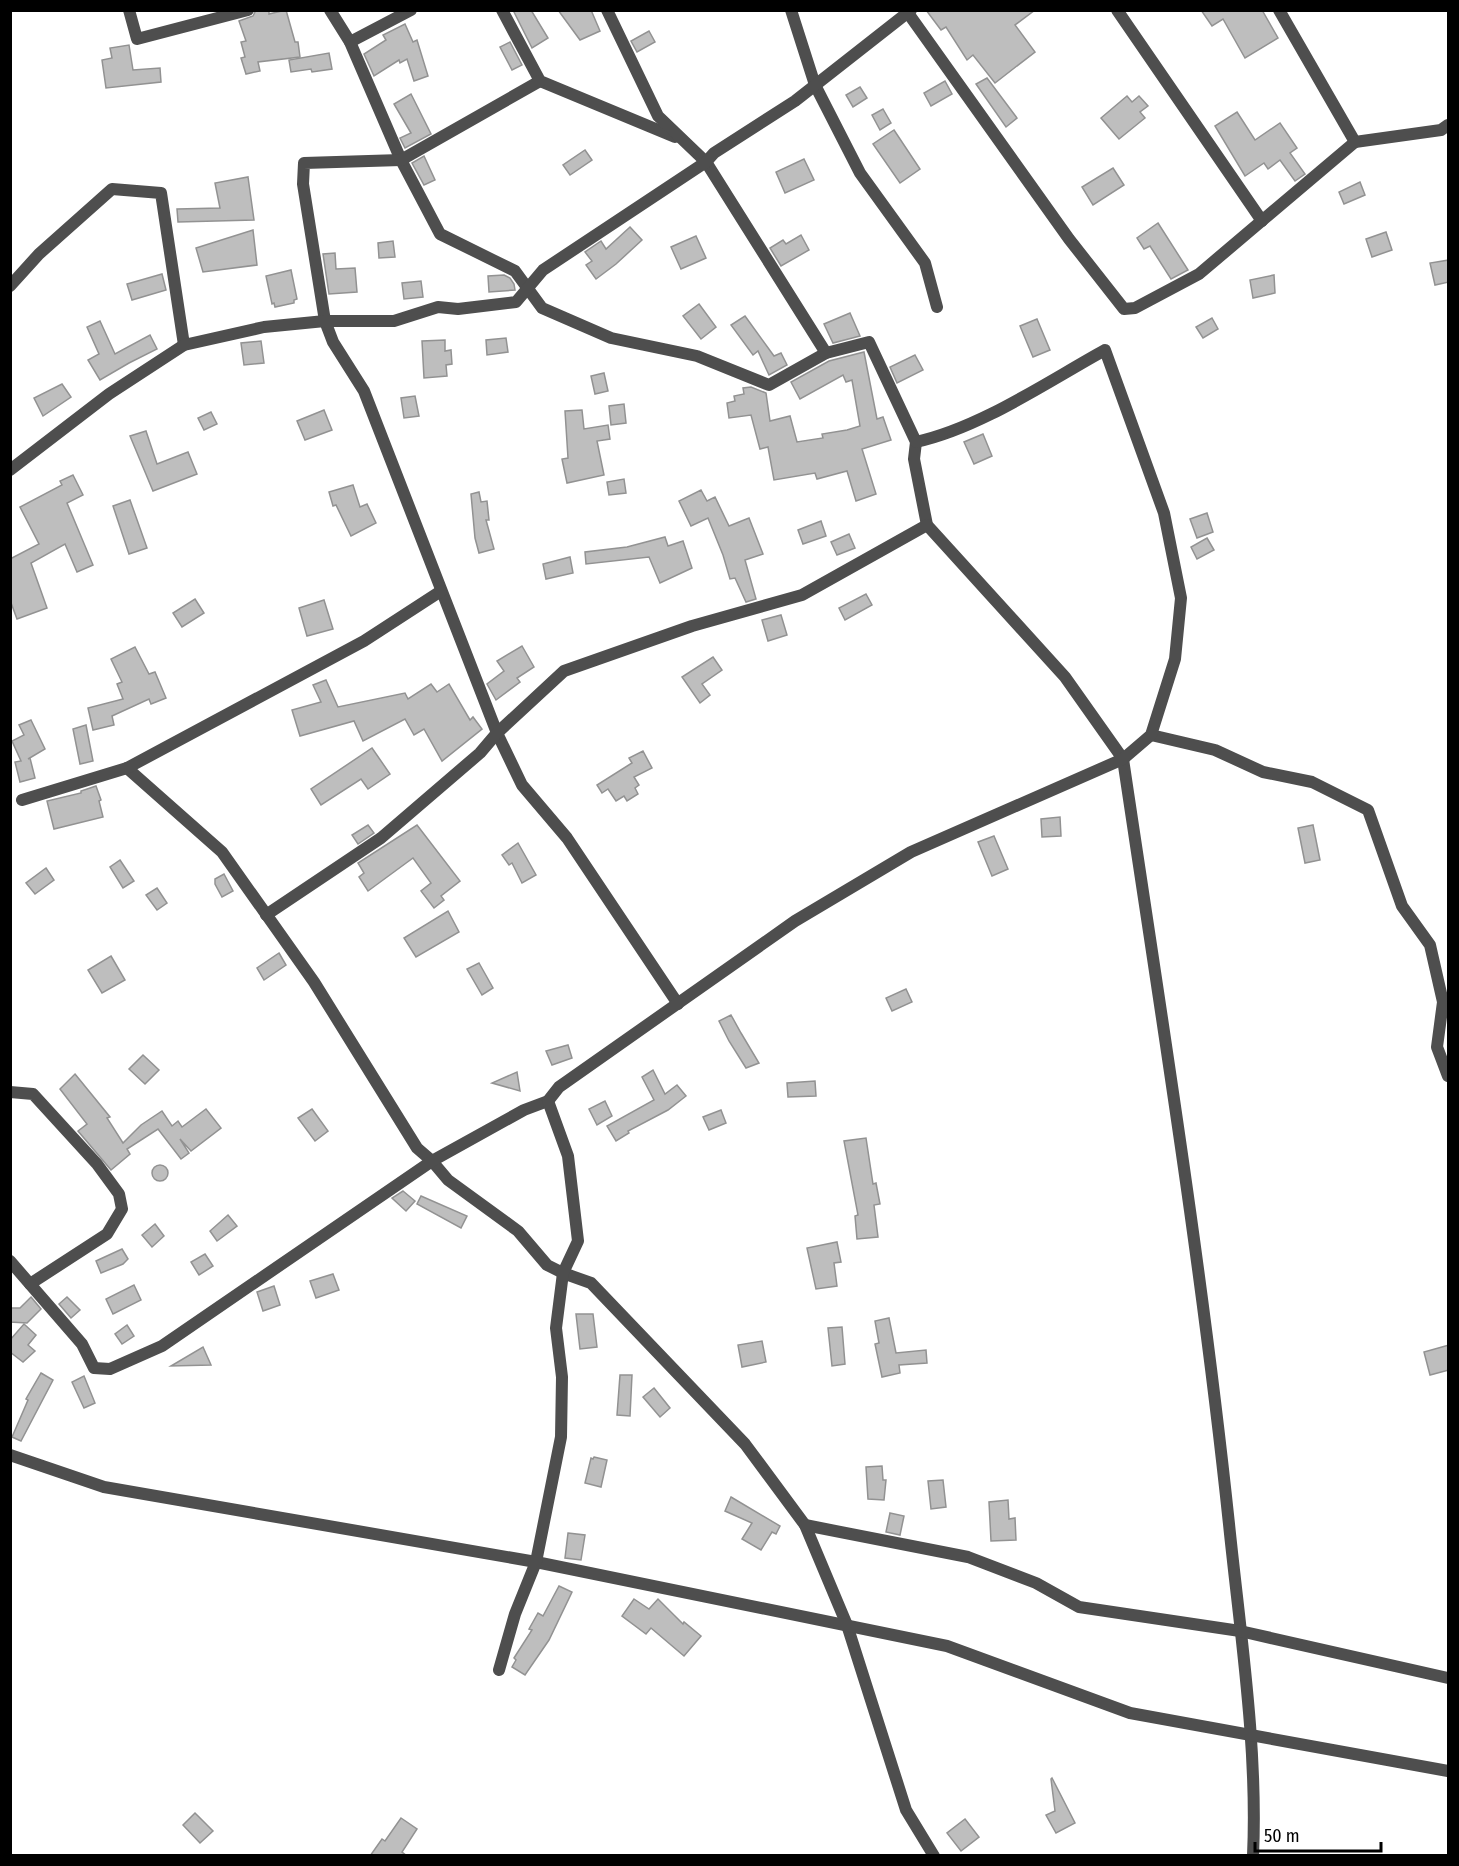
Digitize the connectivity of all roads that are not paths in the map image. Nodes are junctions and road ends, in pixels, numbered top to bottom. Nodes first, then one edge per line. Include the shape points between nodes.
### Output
1 (129, 10) edge
2 (248, 10) edge
3 (330, 10) edge
4 (411, 10) edge
5 (502, 10) edge
6 (607, 10) edge
7 (791, 10) edge
8 (1117, 10) edge
9 (1279, 10) edge
10 (910, 12) edge
11 (350, 42) junction
12 (540, 81) junction
13 (815, 86) junction
14 (1449, 125) edge
15 (684, 141) junction
16 (1355, 142) junction
17 (401, 160) junction
18 (706, 162) junction
19 (1262, 221) junction
20 (10, 286) edge
21 (528, 289) junction
22 (937, 307) dead end
23 (324, 321) junction
24 (184, 345) junction
25 (826, 353) junction
26 (916, 442) junction
27 (10, 471) edge
28 (927, 525) junction
29 (441, 591) junction
30 (497, 733) junction
31 (1151, 735) junction
32 (1124, 759) junction
33 (127, 768) junction
34 (22, 800) dead end
35 (266, 915) junction
36 (678, 1004) junction
37 (1449, 1076) edge
38 (10, 1092) edge
39 (548, 1101) junction
40 (432, 1161) junction
41 (10, 1261) edge
42 (563, 1273) junction
43 (30, 1284) junction
44 (10, 1455) edge
45 (805, 1525) junction
46 (536, 1562) junction
47 (847, 1625) junction
48 (1240, 1631) junction
49 (499, 1670) dead end
50 (1449, 1678) edge
51 (1250, 1734) junction
52 (1449, 1771) edge
53 (934, 1856) edge
54 (1253, 1856) edge

1 - 2 street via 137,39
3 - 11 street
4 - 11 street
5 - 12 street
6 - 15 street via 658,116
7 - 13 street
8 - 19 street
9 - 16 street
10 - 13 street
10 - 19 street via 1069,238 1124,309 1135,308 1199,274
11 - 17 street
12 - 15 street
12 - 17 street
13 - 18 street
13 - 22 street via 860,172 925,263
14 - 16 street via 1441,130
15 - 18 street
16 - 19 street
17 - 21 street via 440,234 515,271
17 - 23 street via 304,163 303,183
18 - 21 street via 543,270
18 - 25 street
20 - 24 street via 39,254 112,189 161,194
21 - 23 street via 516,302 458,309 438,307 394,321
21 - 25 street via 542,308 611,338 697,356 769,385
23 - 24 street via 264,327
23 - 29 street via 364,391
24 - 27 street via 109,394
25 - 26 street via 869,342
26 - 28 street via 914,459
26 - 31 street via 989,415 1104,350 1164,513 1181,598 1175,659
28 - 30 street via 802,594 692,626 564,671
28 - 32 street via 1065,677
29 - 30 street
29 - 33 street via 364,641
30 - 35 street via 480,753 381,838
30 - 36 street via 522,785 567,838
31 - 32 street
31 - 37 street via 1215,750 1263,772 1312,782 1368,810 1402,906 1430,945 1443,1002 1437,1047
32 - 36 street via 911,852 795,921
32 - 48 street via 1213,1372
33 - 34 street
33 - 35 street via 222,852
35 - 40 street via 314,982 417,1148
36 - 39 street via 559,1087
38 - 43 street via 33,1094 97,1164 119,1194 122,1209 107,1234
39 - 40 street via 524,1110
39 - 42 street via 568,1156 578,1241
40 - 42 street via 448,1180 518,1231 547,1265
40 - 43 street via 162,1346 110,1369 94,1368 82,1344
41 - 43 street
42 - 45 street via 591,1283 745,1444
42 - 46 street via 556,1328 562,1377 561,1437
44 - 46 street via 104,1487
45 - 47 street
45 - 48 street via 968,1557 1036,1583 1079,1608
46 - 47 street
46 - 49 street via 515,1614
47 - 51 street via 947,1646 1130,1713
47 - 53 street via 906,1810
48 - 50 street
48 - 51 street
51 - 52 street
51 - 54 street via 1255,1814

